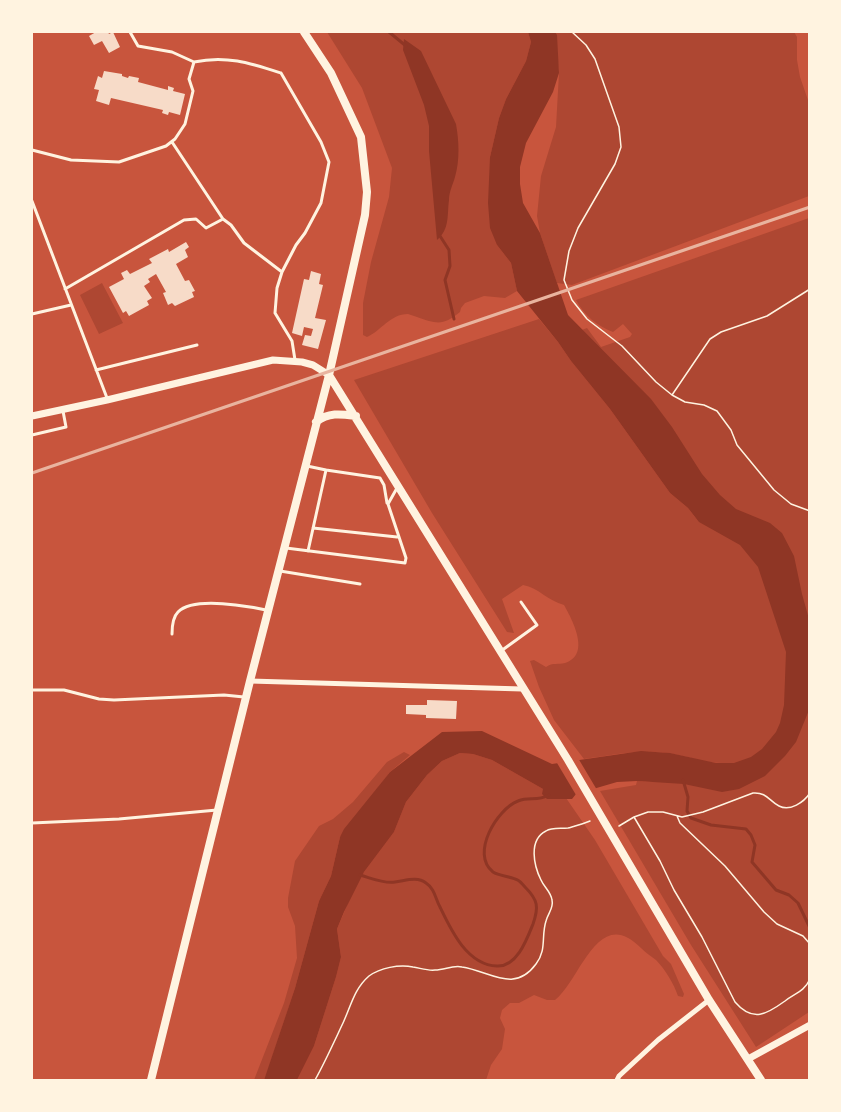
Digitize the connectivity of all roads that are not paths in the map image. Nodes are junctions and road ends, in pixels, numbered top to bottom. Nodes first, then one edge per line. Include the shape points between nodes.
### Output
1 (130, 32) edge
2 (304, 32) edge
3 (194, 62) junction
4 (172, 142) junction
5 (32, 150) edge
6 (32, 201) edge
7 (223, 219) junction
8 (282, 272) junction
9 (65, 289) junction
10 (71, 305) junction
11 (32, 314) edge
12 (197, 345) dead end
13 (295, 360) junction
14 (96, 370) junction
15 (329, 375) junction
16 (107, 400) junction
17 (63, 409) junction
18 (32, 416) edge
19 (356, 416) junction
20 (316, 423) junction
21 (32, 435) edge
22 (305, 466) junction
23 (326, 470) junction
24 (399, 486) junction
25 (388, 504) junction
26 (313, 528) junction
27 (397, 537) junction
28 (284, 548) junction
29 (308, 551) junction
30 (278, 571) junction
31 (360, 584) dead end
32 (521, 602) dead end
33 (268, 610) junction
34 (172, 634) dead end
35 (500, 652) junction
36 (250, 681) junction
37 (522, 689) junction
38 (32, 690) edge
39 (246, 697) junction
40 (219, 810) junction
41 (32, 823) edge
42 (709, 1000) junction
43 (810, 1025) edge
44 (748, 1059) junction
45 (151, 1080) edge
46 (617, 1080) edge
47 (761, 1080) edge

1 - 3 lane via 138,46 172,52
2 - 15 main road via 331,73 362,136 367,192 360,243
3 - 4 lane via 189,79 194,91 185,124
3 - 8 lane via 215,58 281,73 321,142 329,162 321,203
4 - 5 lane via 119,162 71,160
4 - 7 lane
6 - 9 lane
7 - 8 lane via 244,243
7 - 9 lane via 206,228 196,219 184,220
8 - 13 lane via 275,313 292,341
9 - 10 lane
10 - 11 lane
10 - 14 lane
12 - 14 lane
13 - 15 street
13 - 16 street via 273,360
14 - 16 lane
15 - 19 main road
15 - 20 main road
16 - 17 street
17 - 18 street
17 - 21 lane via 66,427
19 - 20 main road via 330,414
19 - 24 main road
20 - 22 main road
22 - 23 lane
22 - 28 main road
23 - 25 lane via 380,478
23 - 26 lane
24 - 25 lane
24 - 35 main road
25 - 27 lane
26 - 27 lane
26 - 29 lane
27 - 29 lane via 406,558 402,564
28 - 29 lane
28 - 30 main road
30 - 31 lane
30 - 33 main road
32 - 35 lane via 537,625
33 - 34 lane via 213,603 193,605 179,610
33 - 36 main road
35 - 37 main road
36 - 37 street
36 - 39 main road
37 - 42 main road
38 - 39 lane via 64,690 114,700
39 - 40 main road
40 - 41 lane
40 - 45 main road
42 - 44 main road
42 - 46 street via 658,1040
43 - 44 street
44 - 47 main road

